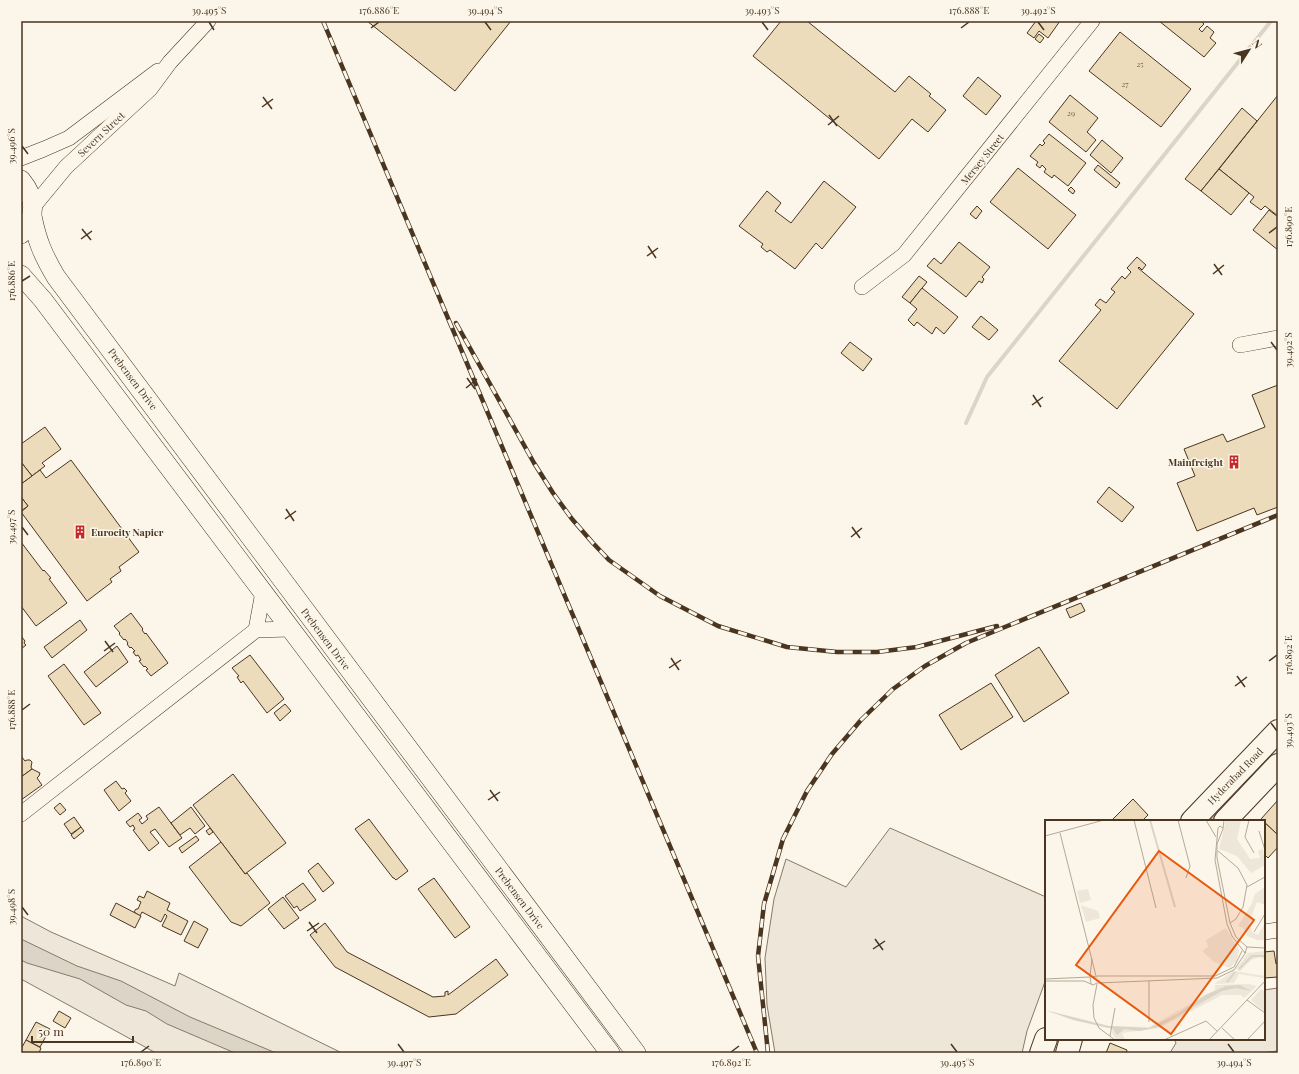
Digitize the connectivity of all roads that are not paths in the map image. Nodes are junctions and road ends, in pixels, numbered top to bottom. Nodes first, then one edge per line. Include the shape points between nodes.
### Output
1 (208, 21) edge
2 (1092, 21) edge
3 (170, 62) junction
4 (21, 158) edge
5 (21, 180) edge
6 (32, 212) junction
7 (21, 234) edge
8 (21, 275) edge
9 (862, 287) dead end
10 (1278, 338) edge
11 (1240, 345) dead end
12 (263, 592) junction
13 (290, 629) junction
14 (256, 630) junction
15 (1278, 731) edge
16 (1278, 765) edge
17 (21, 814) edge
18 (1193, 820) edge
19 (1226, 820) edge
20 (1278, 930) edge
21 (1265, 932) edge
22 (1046, 1040) edge
23 (1071, 1040) edge
24 (610, 1053) edge
25 (636, 1053) edge
26 (1041, 1053) edge
27 (1067, 1053) edge

1 - 3 street, Severn Street
2 - 9 street, Mersey Street via 904,255
3 - 4 street, Severn Street via 69,138
3 - 6 street, Severn Street via 150,89 66,167
5 - 6 main road, Prebensen Drive via 32,199
6 - 7 main road
6 - 25 main road, Prebensen Drive via 36,236 56,277
8 - 12 main road via 43,300
10 - 11 street
12 - 13 main road
12 - 14 street
13 - 14 street
13 - 24 main road
14 - 17 street
15 - 18 highway, Hyderabad Road
16 - 19 highway
20 - 21 street
22 - 26 highway
23 - 27 highway

